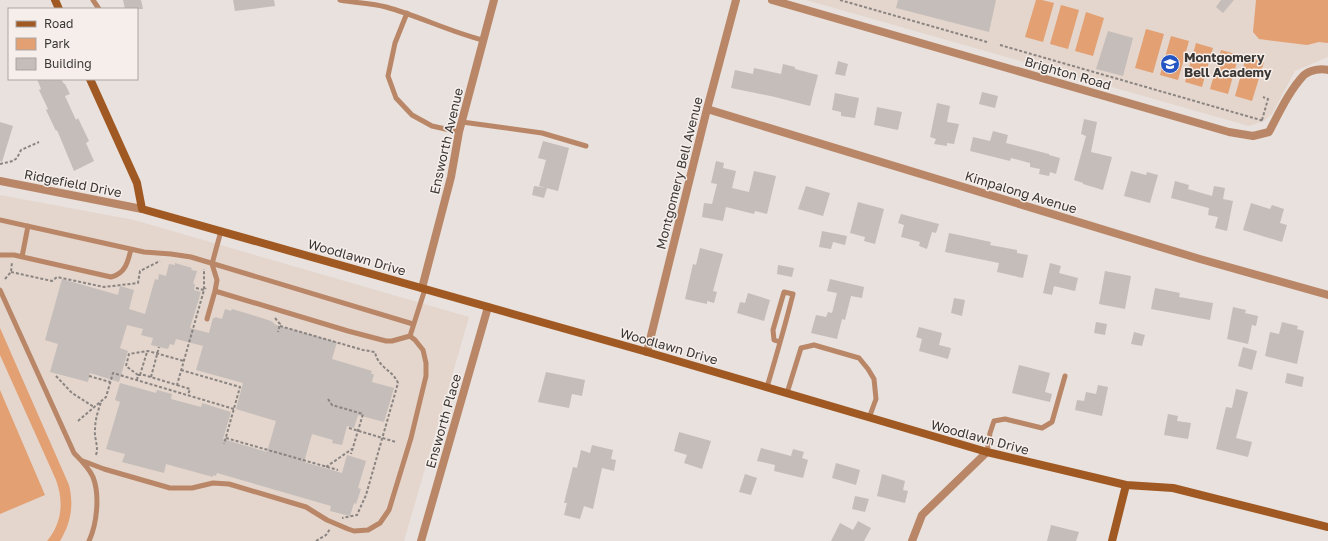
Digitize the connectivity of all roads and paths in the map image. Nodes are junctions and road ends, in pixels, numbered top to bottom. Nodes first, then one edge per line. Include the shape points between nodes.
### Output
1 (340, 0) edge
2 (494, 0) edge
3 (736, 0) edge
4 (772, 0) edge
5 (840, 0) edge
6 (407, 13) junction
7 (483, 40) junction
8 (987, 42) dead end
9 (1000, 45) dead end
10 (1328, 70) edge
11 (90, 80) edge
12 (1263, 97) dead end
13 (707, 109) junction
14 (1262, 120) junction
15 (1267, 121) dead end
16 (462, 122) junction
17 (459, 132) junction
18 (40, 142) dead end
19 (586, 146) dead end
20 (0, 164) edge
21 (0, 182) edge
22 (142, 208) junction
23 (0, 220) edge
24 (28, 226) junction
25 (221, 231) junction
26 (131, 249) junction
27 (0, 255) edge
28 (14, 255) junction
29 (22, 257) junction
30 (212, 264) junction
31 (5, 279) dead end
32 (196, 288) dead end
33 (424, 289) junction
34 (0, 290) edge
35 (215, 291) junction
36 (1328, 295) edge
37 (488, 307) junction
38 (274, 318) dead end
39 (207, 319) dead end
40 (413, 324) junction
41 (280, 326) junction
42 (278, 332) dead end
43 (410, 336) junction
44 (780, 342) junction
45 (159, 347) dead end
46 (147, 352) junction
47 (647, 352) junction
48 (157, 354) junction
49 (184, 361) junction
50 (181, 370) junction
51 (139, 375) junction
52 (56, 376) dead end
53 (89, 376) dead end
54 (1065, 376) dead end
55 (151, 377) junction
56 (137, 380) junction
57 (110, 382) junction
58 (168, 382) junction
59 (177, 385) junction
60 (767, 387) junction
61 (166, 389) junction
62 (787, 393) junction
63 (188, 395) junction
64 (328, 399) dead end
65 (101, 400) junction
66 (94, 407) junction
67 (234, 409) junction
68 (869, 418) junction
69 (78, 421) dead end
70 (349, 428) dead end
71 (358, 431) junction
72 (226, 438) junction
73 (382, 438) junction
74 (396, 442) dead end
75 (224, 444) dead end
76 (353, 448) junction
77 (987, 452) junction
78 (351, 454) dead end
79 (96, 455) dead end
80 (82, 461) junction
81 (326, 467) junction
82 (338, 470) dead end
83 (1126, 485) junction
84 (340, 519) dead end
85 (1328, 527) edge
86 (331, 528) dead end
87 (89, 541) edge
88 (316, 541) edge
89 (421, 541) edge
90 (912, 541) edge
91 (1112, 541) edge

1 - 6 lane via 384,6
2 - 7 street, Ensworth Avenue
3 - 13 street, Montgomery Bell Avenue
4 - 10 street, Brighton Road via 1229,132 1253,136 1269,132 1293,89 1305,74 1322,68
5 - 8 path
6 - 7 lane
6 - 17 lane via 395,43 388,76 396,98 412,115 432,126
7 - 16 street, Ensworth Avenue
9 - 14 path
11 - 22 main road via 137,183
12 - 14 path via 1268,99
13 - 36 street, Kimpalong Avenue via 1200,259
13 - 47 street, Montgomery Bell Avenue
14 - 15 path
16 - 17 street, Ensworth Avenue
16 - 19 lane via 542,134
17 - 33 street, Ensworth Avenue
18 - 20 path via 21,150 13,161
21 - 22 street, Ridgefield Drive
22 - 25 main road, Woodlawn Drive
23 - 24 lane
24 - 26 lane
24 - 29 lane
25 - 30 lane
25 - 33 main road, Woodlawn Drive
26 - 29 lane via 124,269 111,277
26 - 30 lane via 181,255
27 - 28 lane
28 - 29 lane
28 - 31 path via 11,272
30 - 35 lane via 217,280
30 - 40 lane
32 - 49 path via 205,289
33 - 37 main road, Woodlawn Drive
33 - 40 lane
34 - 80 lane via 74,452
35 - 39 lane
35 - 43 lane via 386,341
37 - 47 main road, Woodlawn Drive
37 - 89 street, Ensworth Place
38 - 41 path
40 - 43 lane
41 - 42 path
41 - 73 path via 375,352 381,365 393,375 398,384
43 - 80 lane via 425,356 426,376 411,438 389,510 380,523 368,530 348,530 306,507 231,484 213,483 192,488 170,488
44 - 44 lane via 793,294 784,292 774,330 774,340
44 - 60 lane
45 - 48 path
46 - 48 path
46 - 51 path
46 - 51 path via 129,354 126,366
47 - 60 main road, Woodlawn Drive
48 - 49 path
48 - 55 path
49 - 50 path
50 - 59 path
50 - 67 path via 240,387
51 - 55 path
51 - 56 path
52 - 66 path via 72,393
53 - 57 path
54 - 77 lane via 1052,422 1042,428 1005,419 994,421
55 - 58 path
56 - 57 path via 113,373
56 - 61 path
57 - 65 path via 106,397
58 - 59 path
58 - 61 path
59 - 63 path via 190,388
60 - 62 main road, Woodlawn Drive
61 - 63 path
62 - 68 main road, Woodlawn Drive
62 - 68 lane via 801,348 814,345 859,358 874,379 876,399
63 - 67 path
64 - 71 path via 332,405 363,414
65 - 66 path
65 - 79 path via 95,424 98,449
66 - 69 path
67 - 72 path
68 - 77 main road, Woodlawn Drive
70 - 71 path
71 - 73 path
71 - 76 path
72 - 75 path
72 - 81 path
73 - 74 path
73 - 84 path via 366,495 357,515
76 - 78 path
76 - 81 path
77 - 83 main road, Woodlawn Drive
77 - 90 street via 922,515
80 - 87 lane via 93,478 96,489 97,513
81 - 82 path
83 - 85 main road, Woodlawn Drive via 1173,488
83 - 91 main road
86 - 88 path via 326,536

